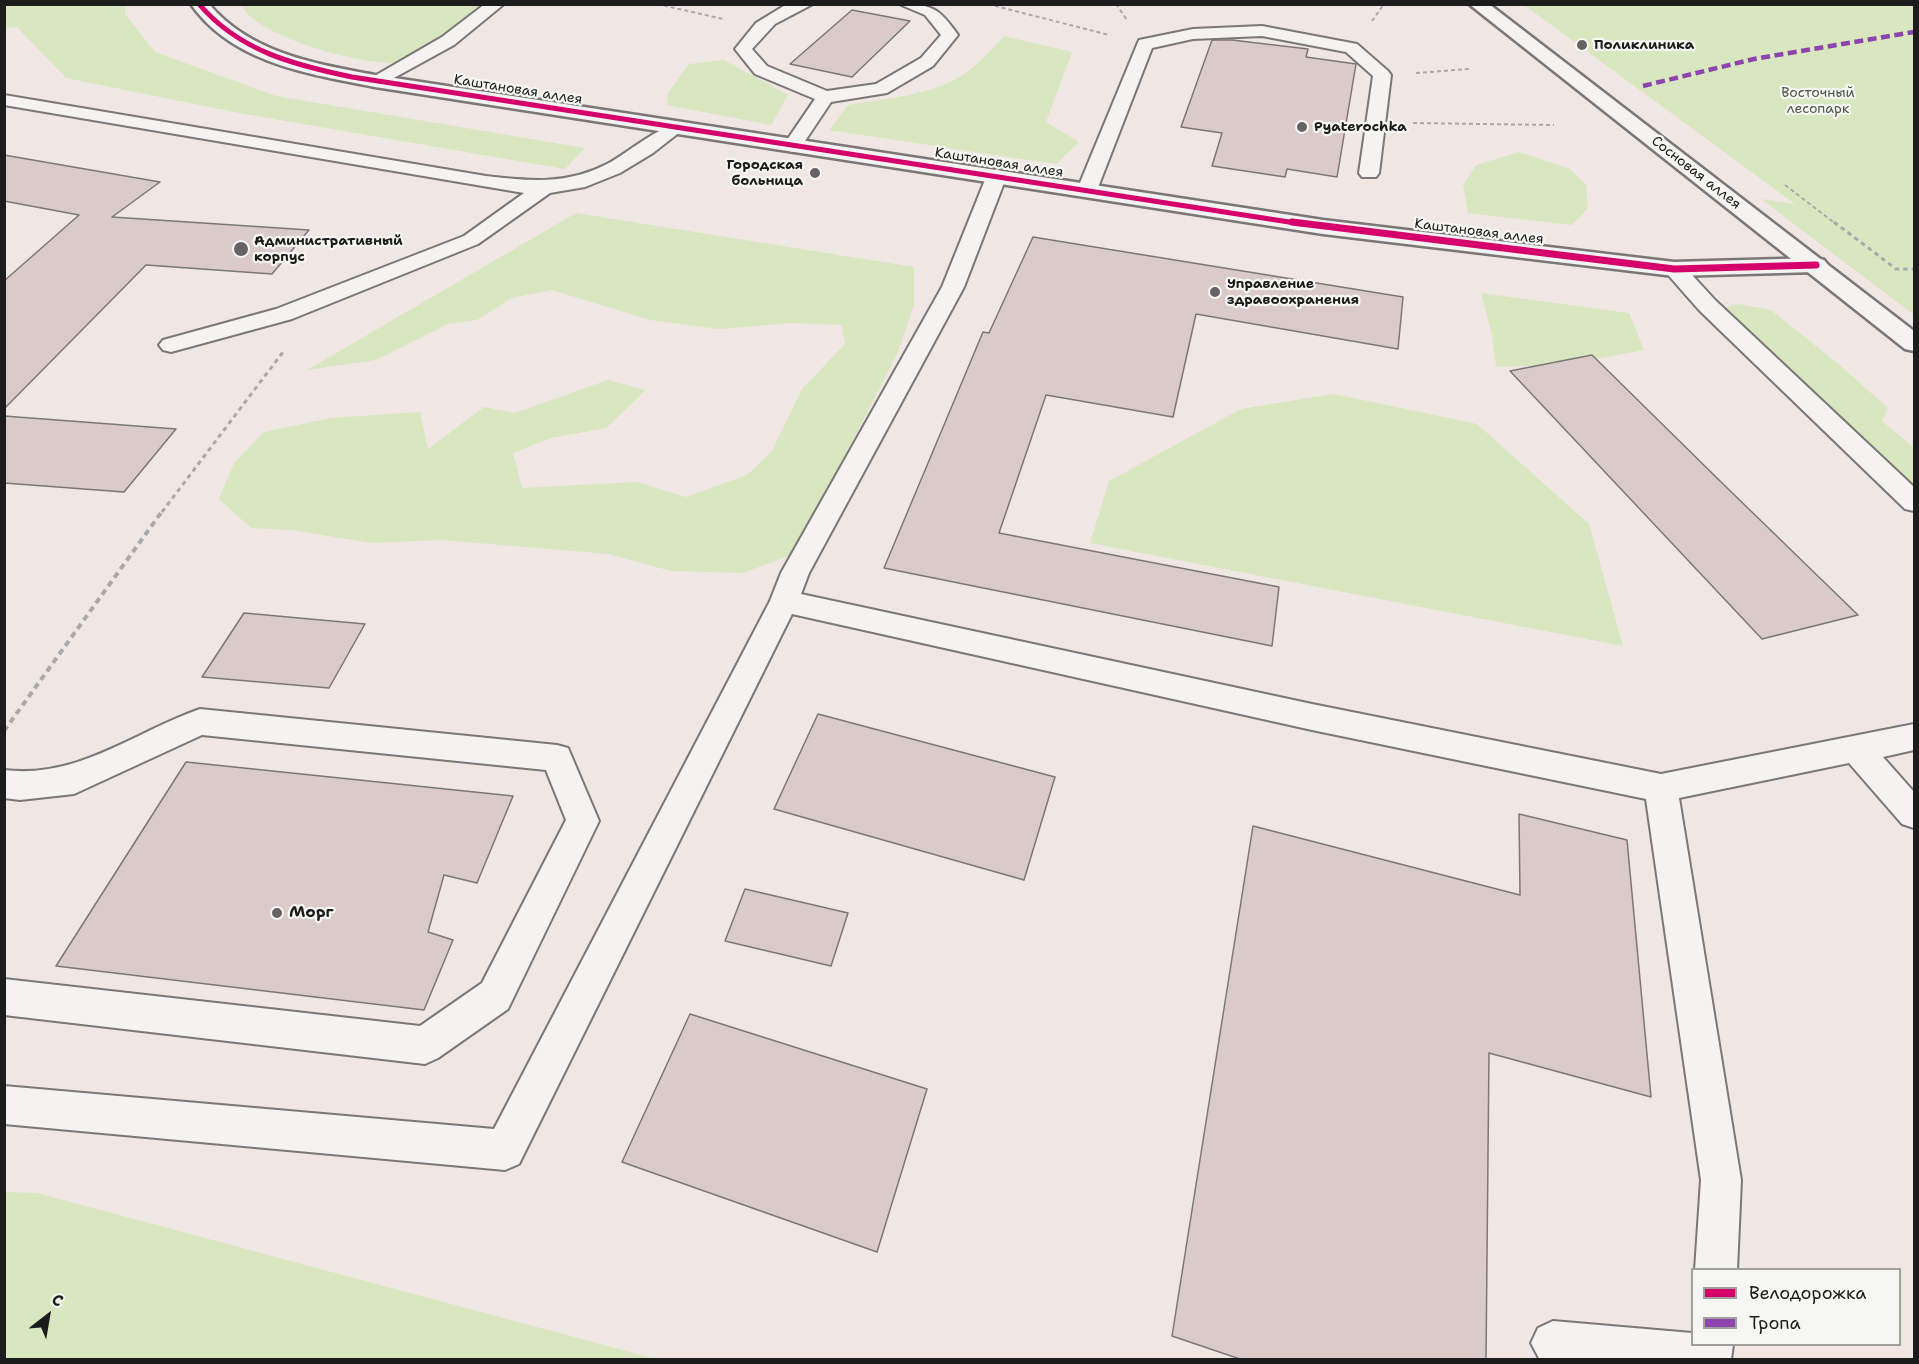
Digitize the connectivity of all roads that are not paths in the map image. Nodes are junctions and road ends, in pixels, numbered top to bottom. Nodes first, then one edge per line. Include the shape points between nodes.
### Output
1 (199, 4) edge
2 (496, 4) edge
3 (805, 4) edge
4 (907, 4) edge
5 (1477, 4) edge
6 (375, 81) junction
7 (825, 97) junction
8 (4, 100) edge
9 (676, 128) junction
10 (792, 146) junction
11 (1369, 173) dead end
12 (997, 175) junction
13 (543, 189) junction
14 (1087, 190) junction
15 (1816, 265) junction
16 (1674, 269) junction
17 (1914, 343) edge
18 (171, 345) dead end
19 (1914, 502) edge
20 (784, 601) junction
21 (1914, 737) edge
22 (1856, 749) junction
23 (4, 784) edge
24 (1661, 788) junction
25 (1914, 814) edge
26 (4, 997) edge
27 (4, 1105) edge
28 (1716, 1268) edge
29 (1553, 1343) dead end
30 (1711, 1346) edge

1 - 6 street, Каштановая аллея via 222,32 250,46 325,71
2 - 6 lane via 447,41
3 - 7 lane via 759,27 743,49 761,70
4 - 7 lane via 932,12 950,35 927,62 881,88
5 - 15 street, Сосновая аллея
6 - 9 street, Каштановая аллея
7 - 10 lane
8 - 13 lane
9 - 10 street, Каштановая аллея
9 - 13 lane via 624,163 579,183
10 - 12 street, Каштановая аллея
11 - 14 lane via 1383,75 1351,48 1262,31 1193,34 1145,45
12 - 14 street, Каштановая аллея
12 - 20 lane via 953,287 795,573
13 - 18 lane via 471,240 284,314
14 - 16 street, Каштановая аллея via 1323,227
15 - 16 street, Каштановая аллея
15 - 17 street, Сосновая аллея
16 - 19 lane via 1707,306
20 - 24 lane via 1312,717
20 - 27 lane via 505,1150
21 - 22 lane
22 - 24 lane
22 - 25 lane
23 - 26 lane via 74,780 200,722 557,758 583,821 495,996 425,1045
24 - 28 lane via 1721,1180
29 - 30 lane via 1710,1356

